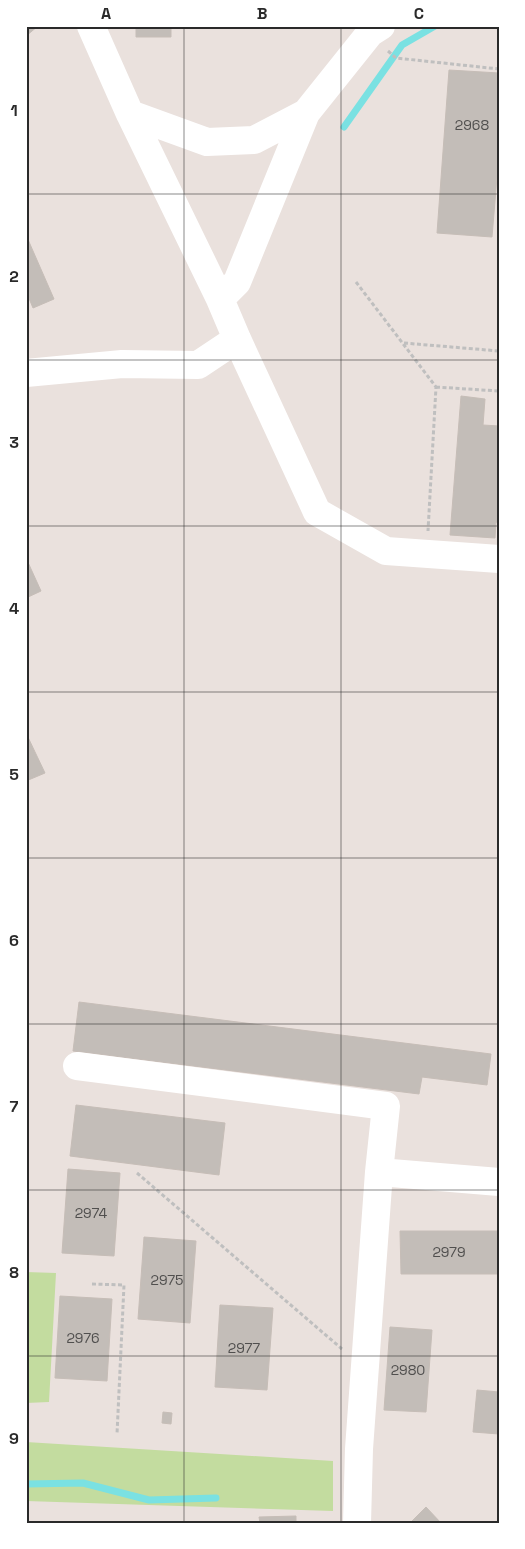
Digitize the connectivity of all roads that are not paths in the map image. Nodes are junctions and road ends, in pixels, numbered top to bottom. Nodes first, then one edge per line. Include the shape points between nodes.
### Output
1 (90, 26) edge
2 (381, 26) edge
3 (306, 113) junction
4 (130, 114) junction
5 (220, 299) junction
6 (237, 340) junction
7 (26, 374) edge
8 (499, 559) edge
9 (77, 1066) dead end
10 (380, 1172) junction
11 (499, 1182) edge
12 (358, 1523) edge

1 - 4 street
2 - 3 street via 370,33
3 - 4 street via 254,140 207,142
3 - 5 street via 237,282
4 - 5 street
5 - 6 street
6 - 7 street via 198,365 122,364
6 - 8 street via 317,512 386,551
9 - 10 street via 386,1106
10 - 11 street
10 - 12 street via 359,1449

